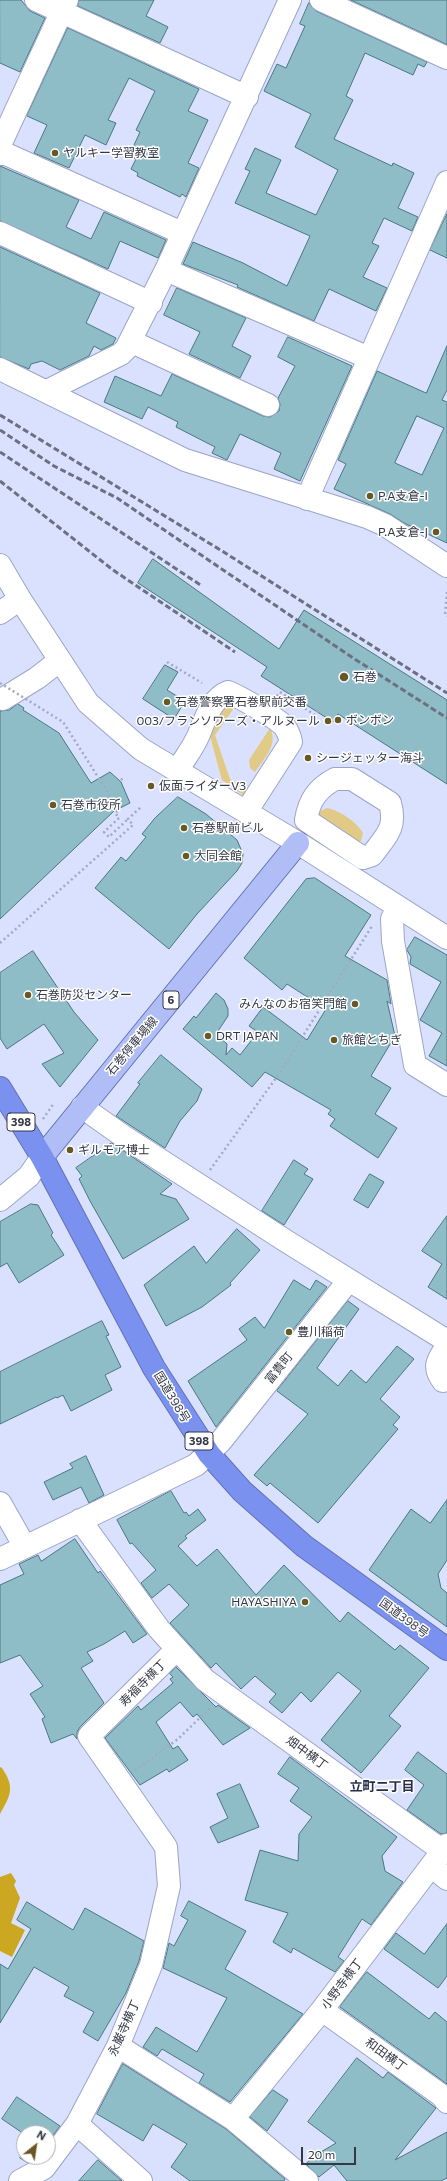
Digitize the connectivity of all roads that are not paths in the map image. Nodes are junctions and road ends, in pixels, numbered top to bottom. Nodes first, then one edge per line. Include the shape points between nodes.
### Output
1 (36, 0) edge
2 (290, 0) edge
3 (321, 0) edge
4 (64, 6) edge
5 (447, 58) edge
6 (247, 97) junction
7 (0, 145) edge
8 (0, 154) edge
9 (447, 182) edge
10 (0, 233) edge
11 (182, 234) junction
12 (166, 270) junction
13 (151, 303) junction
14 (130, 341) junction
15 (370, 358) junction
16 (0, 370) edge
17 (47, 392) junction
18 (268, 406) dead end
19 (307, 499) junction
20 (0, 565) edge
21 (447, 566) edge
22 (20, 599) junction
23 (0, 612) edge
24 (59, 661) junction
25 (2, 691) edge
26 (177, 771) junction
27 (246, 812) junction
28 (313, 825) dead end
29 (298, 843) junction
30 (398, 907) junction
31 (447, 938) edge
32 (447, 1085) edge
33 (0, 1088) edge
34 (82, 1107) junction
35 (42, 1157) junction
36 (0, 1200) edge
37 (348, 1280) junction
38 (447, 1341) edge
39 (447, 1346) edge
40 (443, 1381) dead end
41 (209, 1454) junction
42 (0, 1503) edge
43 (80, 1520) junction
44 (25, 1547) junction
45 (0, 1559) edge
46 (177, 1649) junction
47 (447, 1649) edge
48 (166, 1847) joint
49 (442, 1860) edge
50 (322, 2010) junction
51 (118, 2046) junction
52 (447, 2102) edge
53 (233, 2119) junction
54 (77, 2124) junction
55 (21, 2181) edge
56 (141, 2181) edge
57 (307, 2181) edge

1 - 4 street
2 - 6 street
3 - 5 street
4 - 6 street
4 - 7 street
6 - 11 street
8 - 11 street via 6,154
9 - 15 street
10 - 13 street
11 - 12 street
12 - 13 street
12 - 15 street
13 - 14 street
14 - 17 street via 121,354
14 - 18 street
15 - 19 street
16 - 17 street
17 - 19 street via 185,460
19 - 21 street via 385,525
20 - 22 street
22 - 23 street
22 - 24 street
24 - 25 street via 37,678
24 - 26 street via 88,703 141,749
26 - 27 street
26 - 27 street via 200,733 204,719 219,697 228,692 237,696 284,726 291,742
27 - 29 street
28 - 29 street
29 - 30 street
29 - 34 main road, 石巻停車場線 / 6
30 - 31 street
30 - 32 street via 392,919 393,941 415,1065
33 - 35 highway, 国道398号 / 398
34 - 35 main road, 石巻停車場線 / 6
34 - 37 street
35 - 36 street via 29,1176
35 - 41 highway, 国道398号 / 398 via 154,1368
37 - 38 street
37 - 41 street, 富貴町
39 - 40 street via 437,1362 437,1374
41 - 43 street, 富貴町 via 196,1465 170,1472
41 - 47 highway, 国道398号 / 398 via 242,1491 304,1546
42 - 44 street
43 - 44 street, 富貴町
43 - 46 street via 159,1629
44 - 45 street, 富貴町
46 - 48 street, 寿福寺横丁 via 89,1736
46 - 49 street, 畑中横丁 via 205,1680
48 - 51 street, 永巌寺横丁 via 169,1886 151,1964
49 - 50 street, 小野寺横丁
50 - 52 street, 和田横丁 via 441,2095
50 - 53 street, 小野寺横丁
51 - 53 street
51 - 54 street, 永巌寺横丁
53 - 57 street
54 - 55 street, 永巌寺横丁 via 44,2168
54 - 56 street

